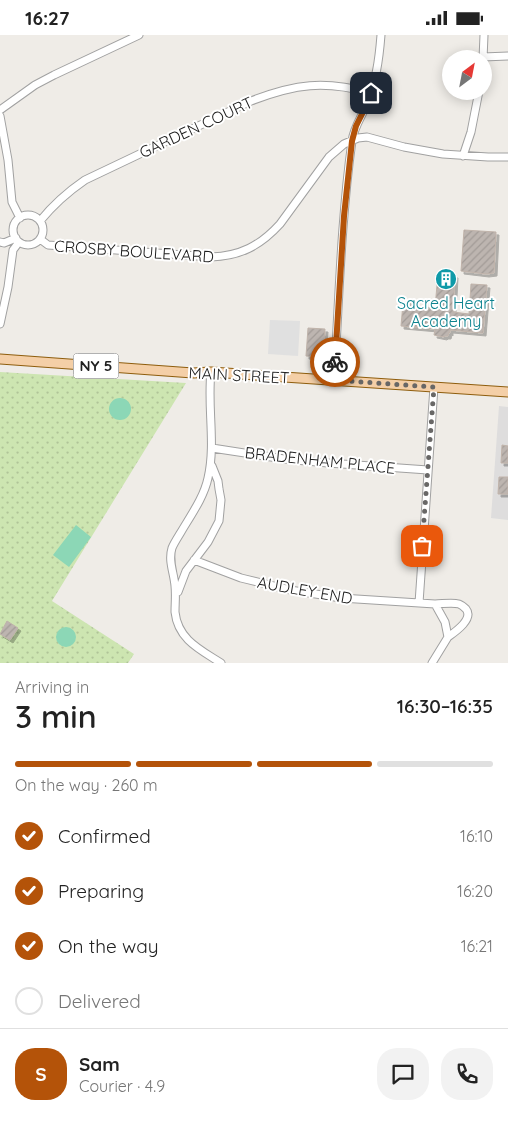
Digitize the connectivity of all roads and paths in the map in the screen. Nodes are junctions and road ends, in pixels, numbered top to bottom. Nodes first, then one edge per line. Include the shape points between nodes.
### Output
1 (139, 35) edge
2 (381, 35) edge
3 (484, 35) edge
4 (483, 50) edge
5 (508, 56) edge
6 (492, 57) edge
7 (371, 93) junction
8 (477, 100) edge
9 (0, 110) edge
10 (0, 116) edge
11 (352, 141) junction
12 (463, 156) junction
13 (508, 157) edge
14 (20, 218) junction
15 (40, 221) junction
16 (40, 239) junction
17 (17, 240) junction
18 (0, 242) edge
19 (0, 324) edge
20 (0, 359) edge
21 (211, 372) junction
22 (334, 380) junction
23 (434, 387) junction
24 (508, 392) edge
25 (212, 448) junction
26 (211, 464) junction
27 (428, 470) junction
28 (194, 560) junction
29 (176, 597) junction
30 (419, 603) junction
31 (434, 604) junction
32 (448, 637) junction
33 (222, 663) edge
34 (432, 663) edge

1 - 9 street via 35,85
2 - 7 street via 377,75
3 - 4 street
5 - 6 street
7 - 11 street
7 - 15 street, GARDEN COURT via 336,85 275,91 85,180
8 - 12 street
10 - 14 street via 12,202
11 - 12 street, CROSBY BOULEVARD via 367,137 424,151
11 - 16 street, CROSBY BOULEVARD via 329,157 272,233 242,252 211,257 48,245
11 - 22 street
12 - 13 street, CROSBY BOULEVARD
14 - 15 street, CROSBY BOULEVARD via 33,216
14 - 17 street via 14,229
15 - 16 street, CROSBY BOULEVARD via 43,228
16 - 17 street, CROSBY BOULEVARD via 28,245
17 - 18 street, CROSBY BOULEVARD
17 - 19 street
20 - 21 main road, MAIN STREET / NY 5
21 - 22 main road, MAIN STREET / NY 5
21 - 25 street
22 - 23 main road, MAIN STREET / NY 5
23 - 24 main road, MAIN STREET / NY 5
23 - 27 street
25 - 26 street
25 - 27 street, BRADENHAM PLACE via 284,459
26 - 28 street via 220,489 219,521
26 - 29 street via 201,499 172,547 170,564
27 - 30 street
28 - 29 street
28 - 30 street, AUDLEY END via 241,578 290,591
29 - 33 street via 175,612 184,637
30 - 31 street, AUDLEY END
31 - 32 street via 445,621
31 - 32 street, AUDLEY END via 460,605 468,612 464,623
32 - 34 street

